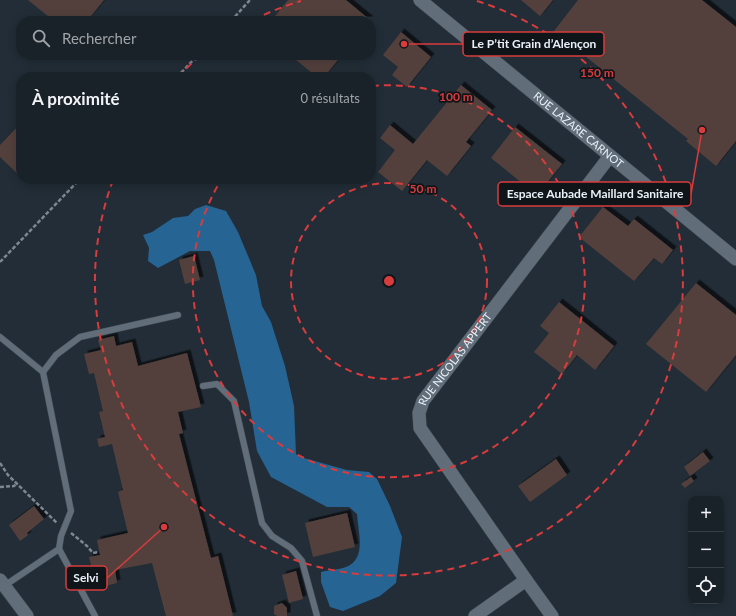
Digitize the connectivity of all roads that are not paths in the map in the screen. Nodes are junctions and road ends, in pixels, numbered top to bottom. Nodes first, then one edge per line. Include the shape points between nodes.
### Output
1 (423, 1) edge
2 (610, 156) junction
3 (736, 259) edge
4 (178, 315) dead end
5 (0, 337) edge
6 (43, 372) junction
7 (203, 386) dead end
8 (59, 549) junction
9 (526, 580) junction
10 (2, 583) edge
11 (27, 616) edge
12 (95, 616) edge
13 (318, 616) edge
14 (476, 616) edge
15 (552, 616) edge

1 - 2 street, RUE LAZARE CARNOT
2 - 3 street, RUE LAZARE CARNOT
2 - 9 street, RUE NICOLAS APPERT via 423,402 420,414 420,428
4 - 6 lane via 80,337 56,355
5 - 6 lane
6 - 8 lane via 71,511
7 - 13 lane via 217,384 234,401 262,523 272,536 291,548 302,561
8 - 10 lane
8 - 12 lane
9 - 14 street
9 - 15 street, RUE NICOLAS APPERT
10 - 11 street

